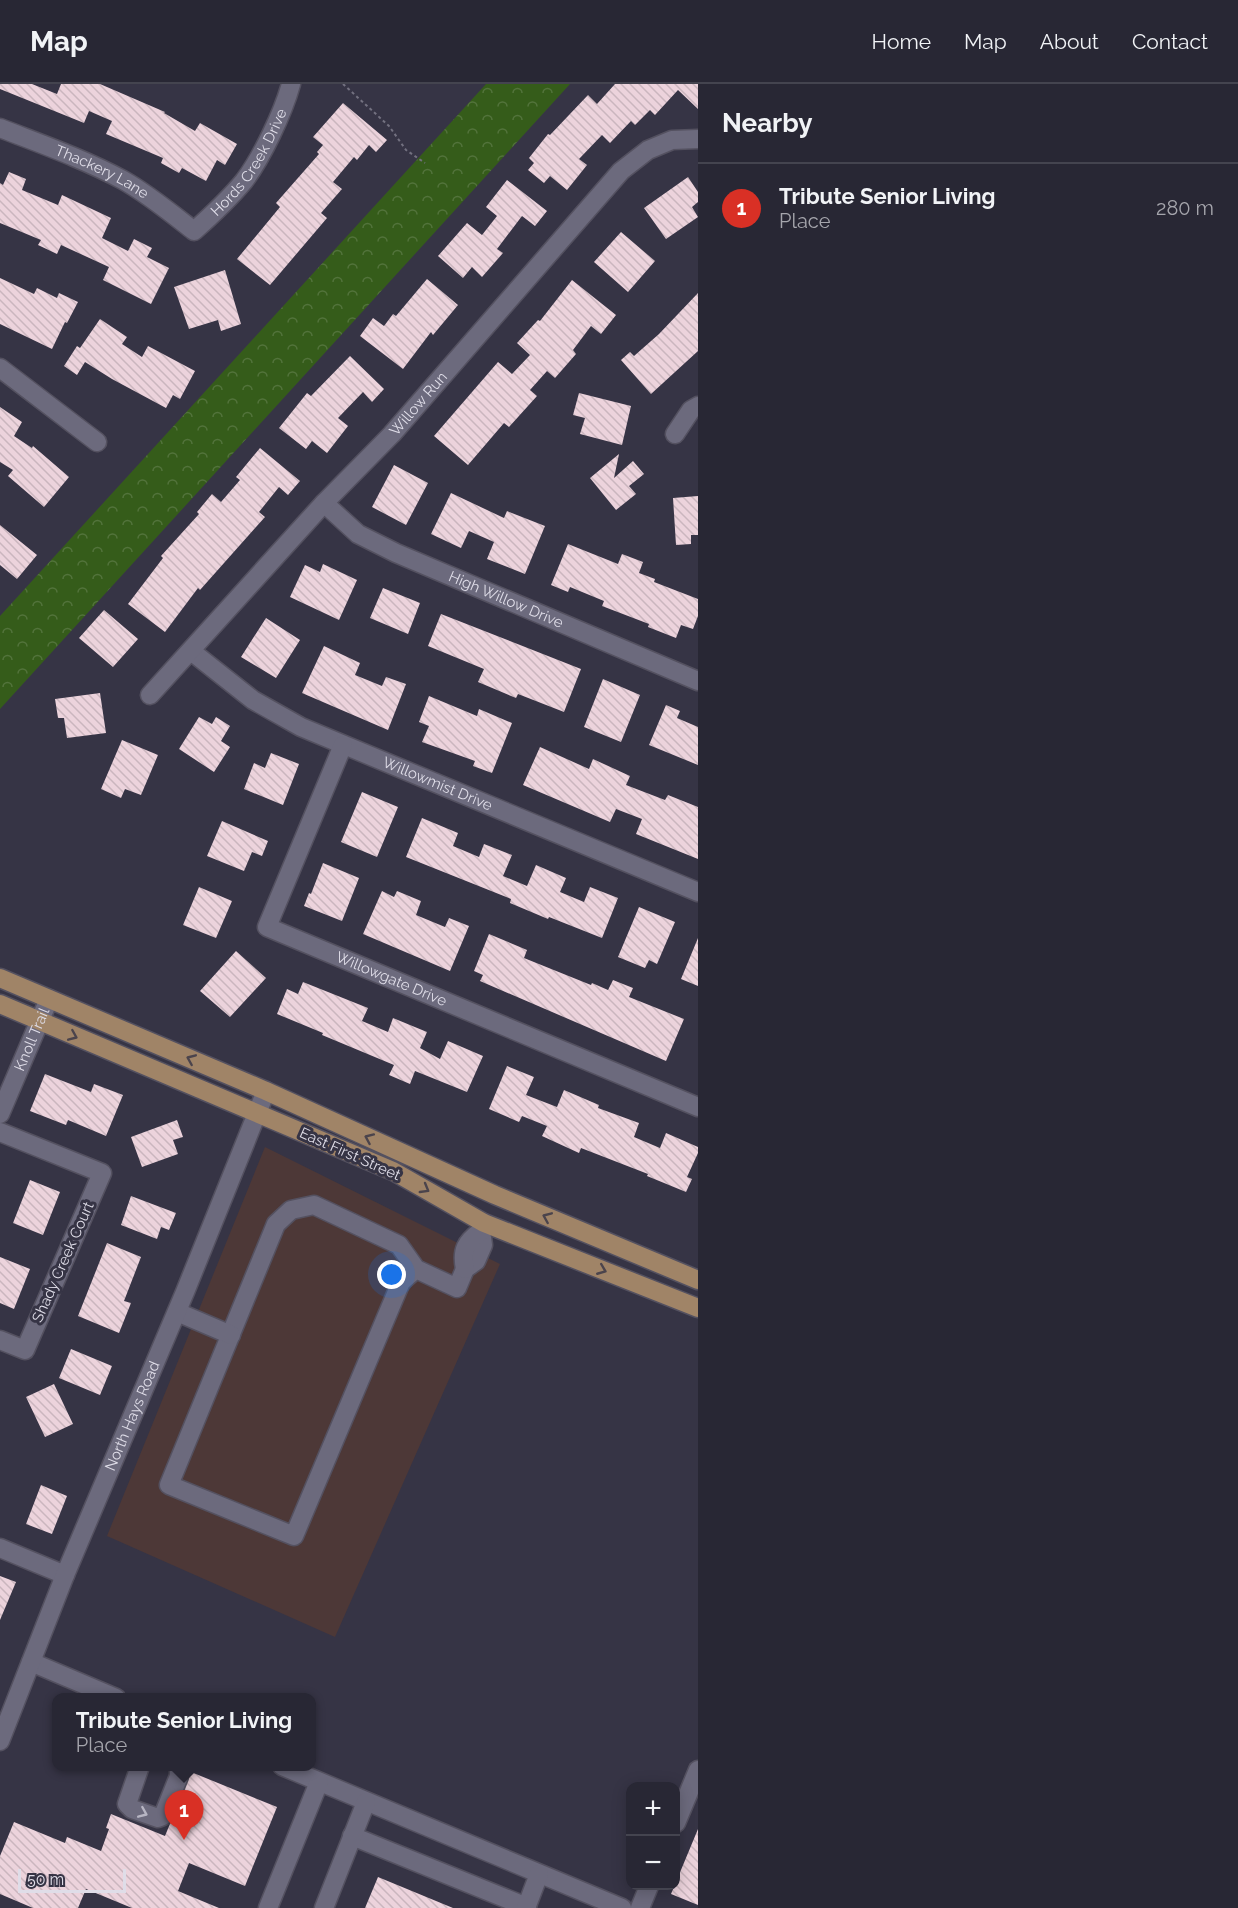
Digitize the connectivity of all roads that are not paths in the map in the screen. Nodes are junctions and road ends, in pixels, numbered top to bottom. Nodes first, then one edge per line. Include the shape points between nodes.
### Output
1 (291, 84) edge
2 (0, 128) edge
3 (698, 139) edge
4 (194, 231) joint
5 (0, 368) edge
6 (698, 406) edge
7 (675, 434) dead end
8 (97, 442) dead end
9 (324, 503) junction
10 (191, 651) junction
11 (698, 681) edge
12 (150, 695) dead end
13 (343, 745) junction
14 (698, 892) edge
15 (0, 978) edge
16 (49, 999) junction
17 (0, 1004) edge
18 (39, 1021) junction
19 (266, 1091) junction
20 (698, 1107) edge
21 (256, 1113) junction
22 (0, 1114) edge
23 (0, 1132) edge
24 (495, 1195) junction
25 (482, 1227) junction
26 (416, 1269) junction
27 (698, 1280) edge
28 (698, 1308) edge
29 (177, 1312) junction
30 (231, 1335) junction
31 (0, 1340) edge
32 (0, 1548) edge
33 (65, 1575) junction
34 (31, 1662) junction
35 (104, 1693) edge
36 (0, 1741) edge
37 (698, 1770) edge
38 (139, 1771) edge
39 (178, 1771) edge
40 (292, 1771) edge
41 (319, 1782) junction
42 (692, 1800) edge
43 (366, 1802) junction
44 (680, 1816) edge
45 (352, 1836) junction
46 (539, 1874) junction
47 (647, 1890) edge
48 (526, 1907) edge
49 (268, 1908) edge
50 (324, 1908) edge
51 (622, 1908) edge
52 (640, 1908) edge

1 - 4 street, Hords Creek Drive via 269,138 246,178
2 - 4 street, Thackery Lane via 124,181
3 - 9 street, Willow Run via 672,140 648,150 621,171 392,434
5 - 8 street
6 - 7 street
9 - 10 street, Willow Run
9 - 11 street, High Willow Drive via 358,534 396,553
10 - 12 street, Willow Run
10 - 13 street, Willowmist Drive via 253,700
13 - 14 street, Willowmist Drive
13 - 20 street, Willowgate Drive via 267,927
15 - 16 main road, East First Street
16 - 18 street, Knoll Trail
19 -> 16 main road, East First Street
17 - 18 main road, East First Street
18 -> 21 main road, East First Street
18 - 22 street, Knoll Trail
19 - 21 street, North Hays Road
24 -> 19 main road, East First Street
21 -> 25 main road, East First Street via 393,1171
21 - 29 street, North Hays Road
23 - 31 street, Shady Creek Court via 102,1173 25,1350
24 - 25 main road
27 -> 24 main road, East First Street
25 - 26 street via 483,1245 457,1288
25 -> 28 main road, East First Street
26 - 30 street via 399,1245 314,1205 291,1210 276,1224
26 - 30 street via 400,1282 294,1536 169,1485
29 - 30 street
29 - 33 street, North Hays Road
32 - 33 street
33 - 34 street, North Hays Road
34 - 35 street
34 - 36 street, North Hays Road
37 - 42 street
38 -> 39 street via 127,1804 158,1818 163,1816
40 - 41 street
41 - 43 street
41 - 49 street
42 - 44 street
43 - 45 street
43 - 46 street
45 - 48 street
45 - 50 street
46 - 48 street
46 - 51 street
47 - 52 street

